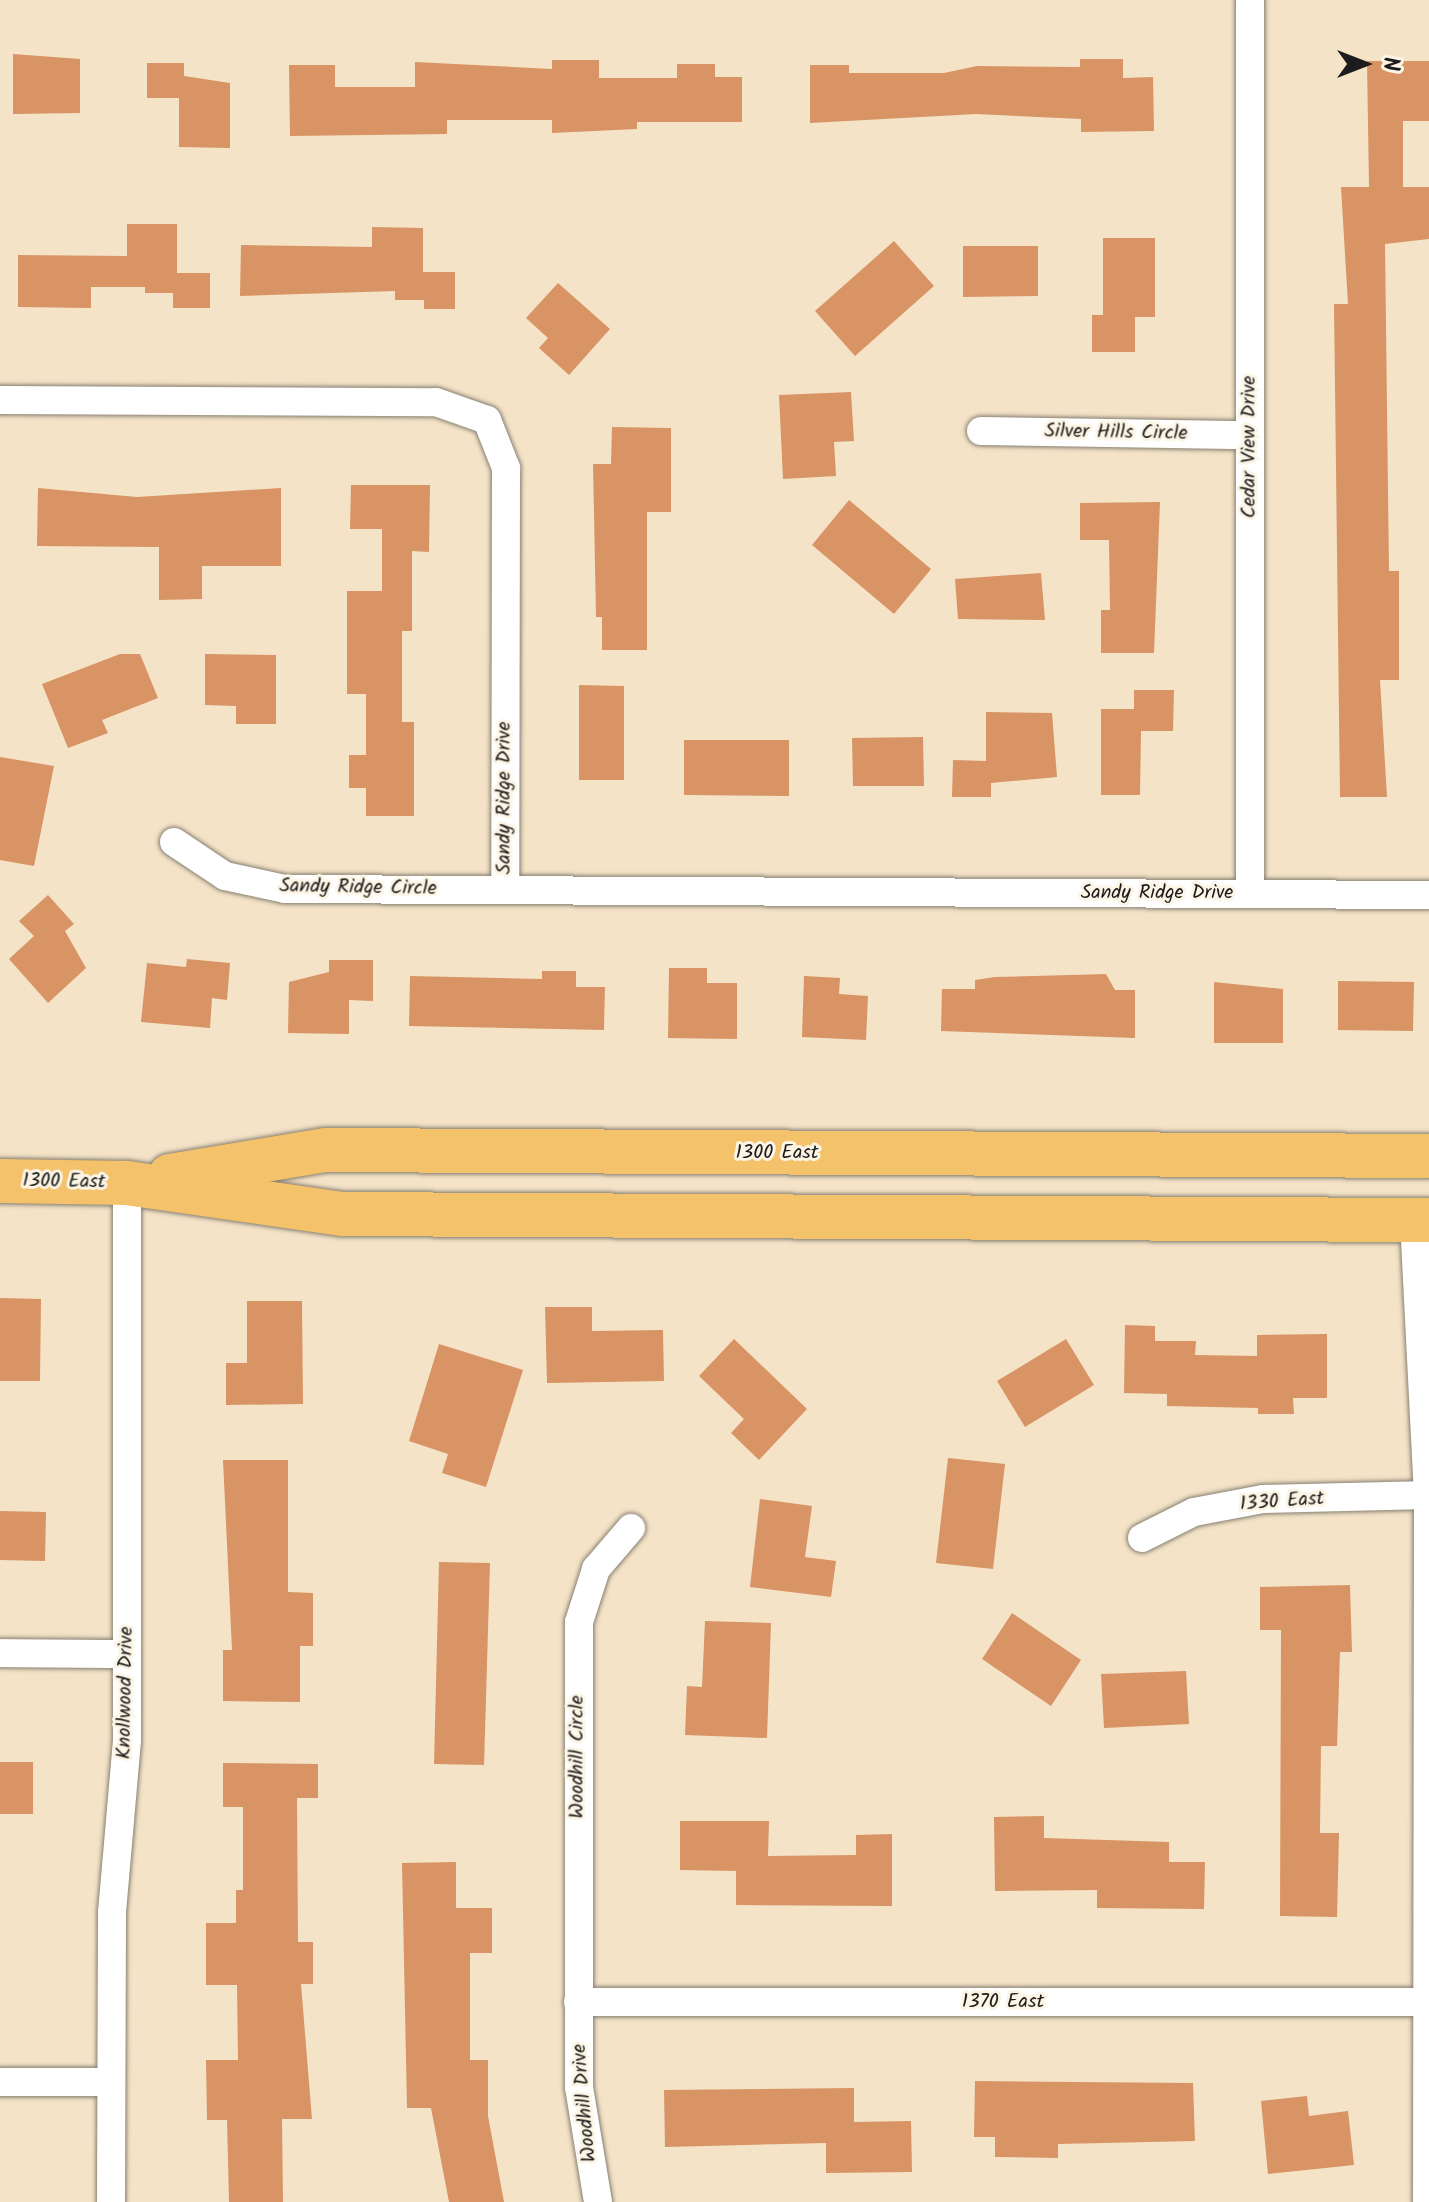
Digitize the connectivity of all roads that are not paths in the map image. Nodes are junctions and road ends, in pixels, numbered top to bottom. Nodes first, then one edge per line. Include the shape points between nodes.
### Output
1 (1250, 0) edge
2 (0, 400) edge
3 (981, 431) dead end
4 (1250, 435) junction
5 (174, 842) dead end
6 (505, 890) junction
7 (1250, 894) junction
8 (1429, 895) edge
9 (1429, 1156) edge
10 (0, 1181) edge
11 (127, 1183) junction
12 (1422, 1220) edge
13 (1429, 1495) edge
14 (631, 1528) dead end
15 (1142, 1538) dead end
16 (0, 1653) edge
17 (127, 1654) junction
18 (578, 2002) junction
19 (1428, 2002) edge
20 (0, 2082) edge
21 (111, 2082) junction
22 (111, 2202) edge
23 (598, 2202) edge
24 (1427, 2202) edge

1 - 4 street, Cedar View Drive
2 - 6 street, Sandy Ridge Drive via 436,402 487,420 506,468
3 - 4 street, Silver Hills Circle
4 - 7 street, Cedar View Drive
5 - 6 street, Sandy Ridge Circle via 225,876 285,889
6 - 7 street, Sandy Ridge Drive
7 - 8 street, Sandy Ridge Drive
9 - 11 main road, 1300 East via 326,1150
10 - 11 main road, 1300 East
11 - 12 main road, 1300 East via 343,1214
11 - 17 street, Knollwood Drive
12 - 13 street
13 - 15 street, 1330 East via 1263,1499 1194,1512
13 - 19 street
14 - 18 street, Woodhill Circle via 596,1569 579,1622
16 - 17 street
17 - 21 street, Knollwood Drive
18 - 19 street, 1370 East
18 - 23 street, Woodhill Drive via 579,2087
19 - 24 street
20 - 21 street
21 - 22 street, Knollwood Drive

